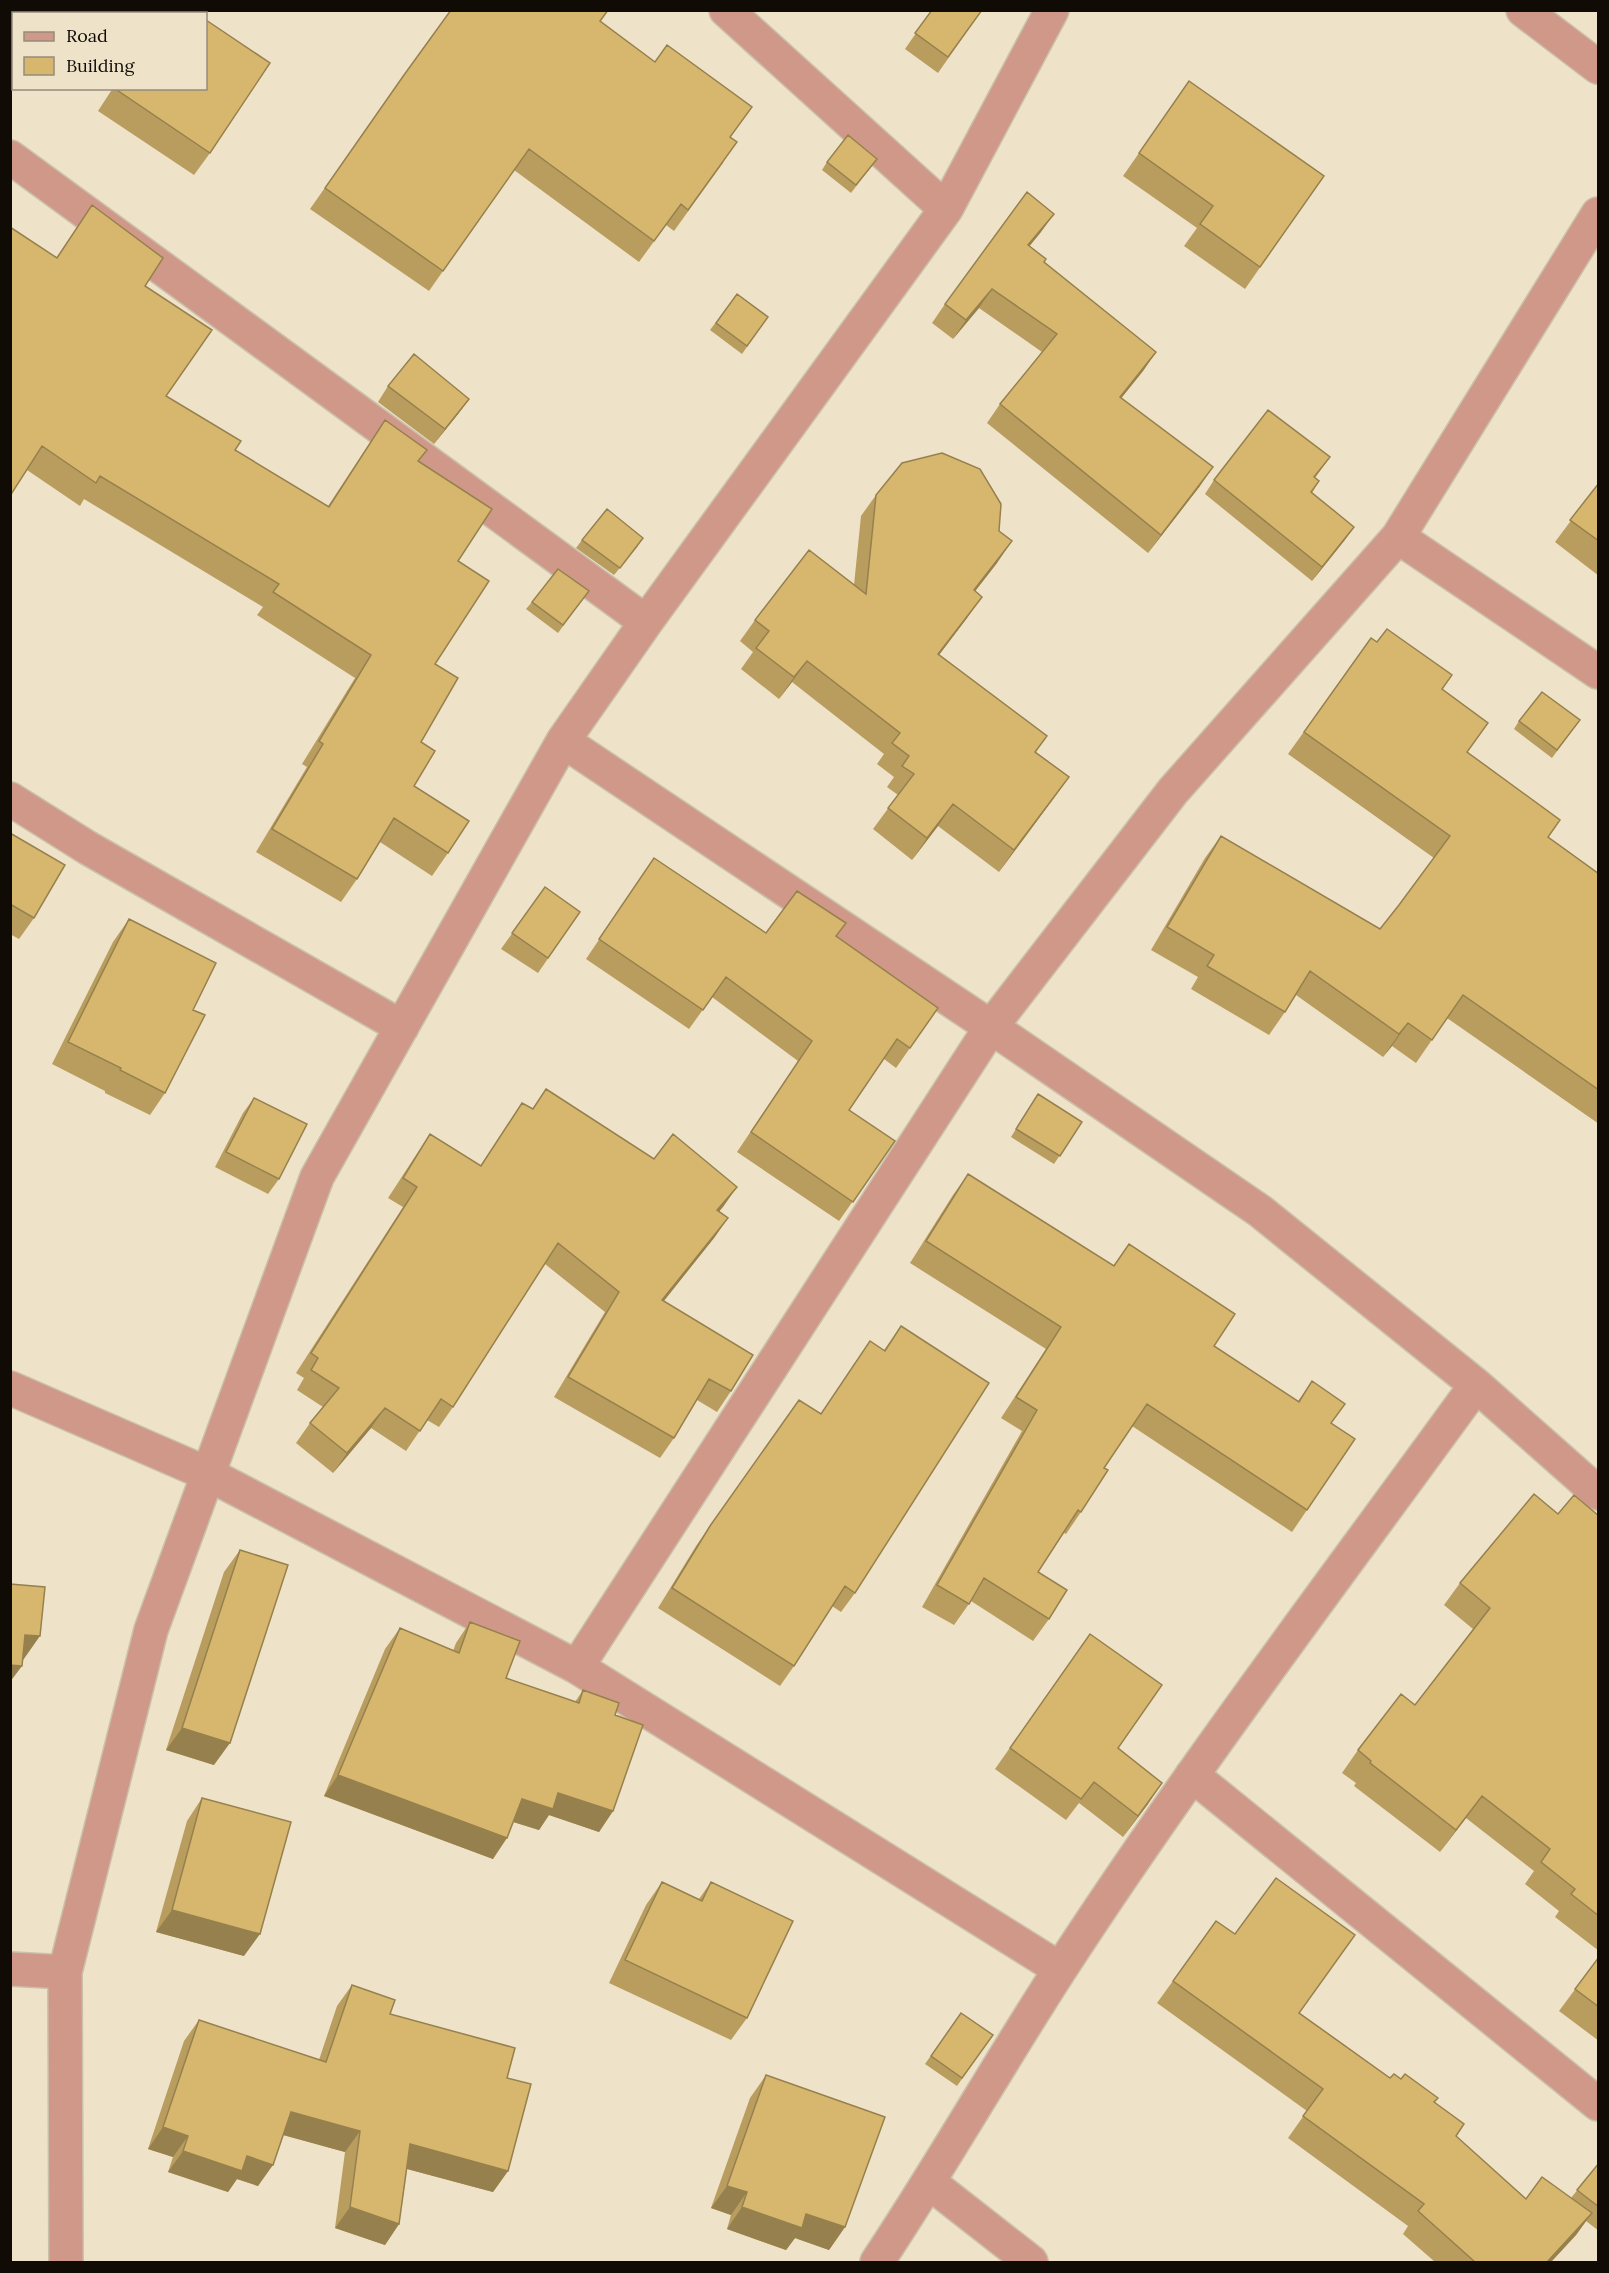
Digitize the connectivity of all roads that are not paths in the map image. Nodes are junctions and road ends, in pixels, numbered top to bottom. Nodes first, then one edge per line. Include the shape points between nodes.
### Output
1 (726, 10) edge
2 (1052, 10) edge
3 (1523, 10) edge
4 (1599, 67) edge
5 (10, 157) edge
6 (946, 209) junction
7 (1599, 214) edge
8 (1398, 537) junction
9 (646, 622) junction
10 (1599, 672) edge
11 (563, 741) junction
12 (10, 799) edge
13 (402, 1027) junction
14 (991, 1027) junction
15 (1476, 1385) junction
16 (10, 1388) edge
17 (208, 1474) junction
18 (1599, 1493) edge
19 (577, 1666) junction
20 (1192, 1775) junction
21 (10, 1969) edge
22 (1060, 1969) junction
23 (65, 1972) junction
24 (1599, 2104) edge
25 (930, 2183) junction
26 (66, 2262) edge
27 (877, 2262) edge
28 (1031, 2262) edge

1 - 6 street
2 - 6 street
3 - 4 street
5 - 9 street
6 - 9 street
7 - 8 street
8 - 10 street
8 - 14 street via 1173,791
9 - 11 street
11 - 13 street
11 - 14 street
12 - 13 street via 88,848
13 - 17 street via 317,1177
14 - 15 street via 1260,1211
14 - 19 street
15 - 18 street
15 - 20 street
16 - 17 street
17 - 19 street
17 - 23 street via 151,1630
19 - 22 street
20 - 22 street
20 - 24 street
21 - 23 street
22 - 25 street
23 - 26 street
25 - 27 street
25 - 28 street

